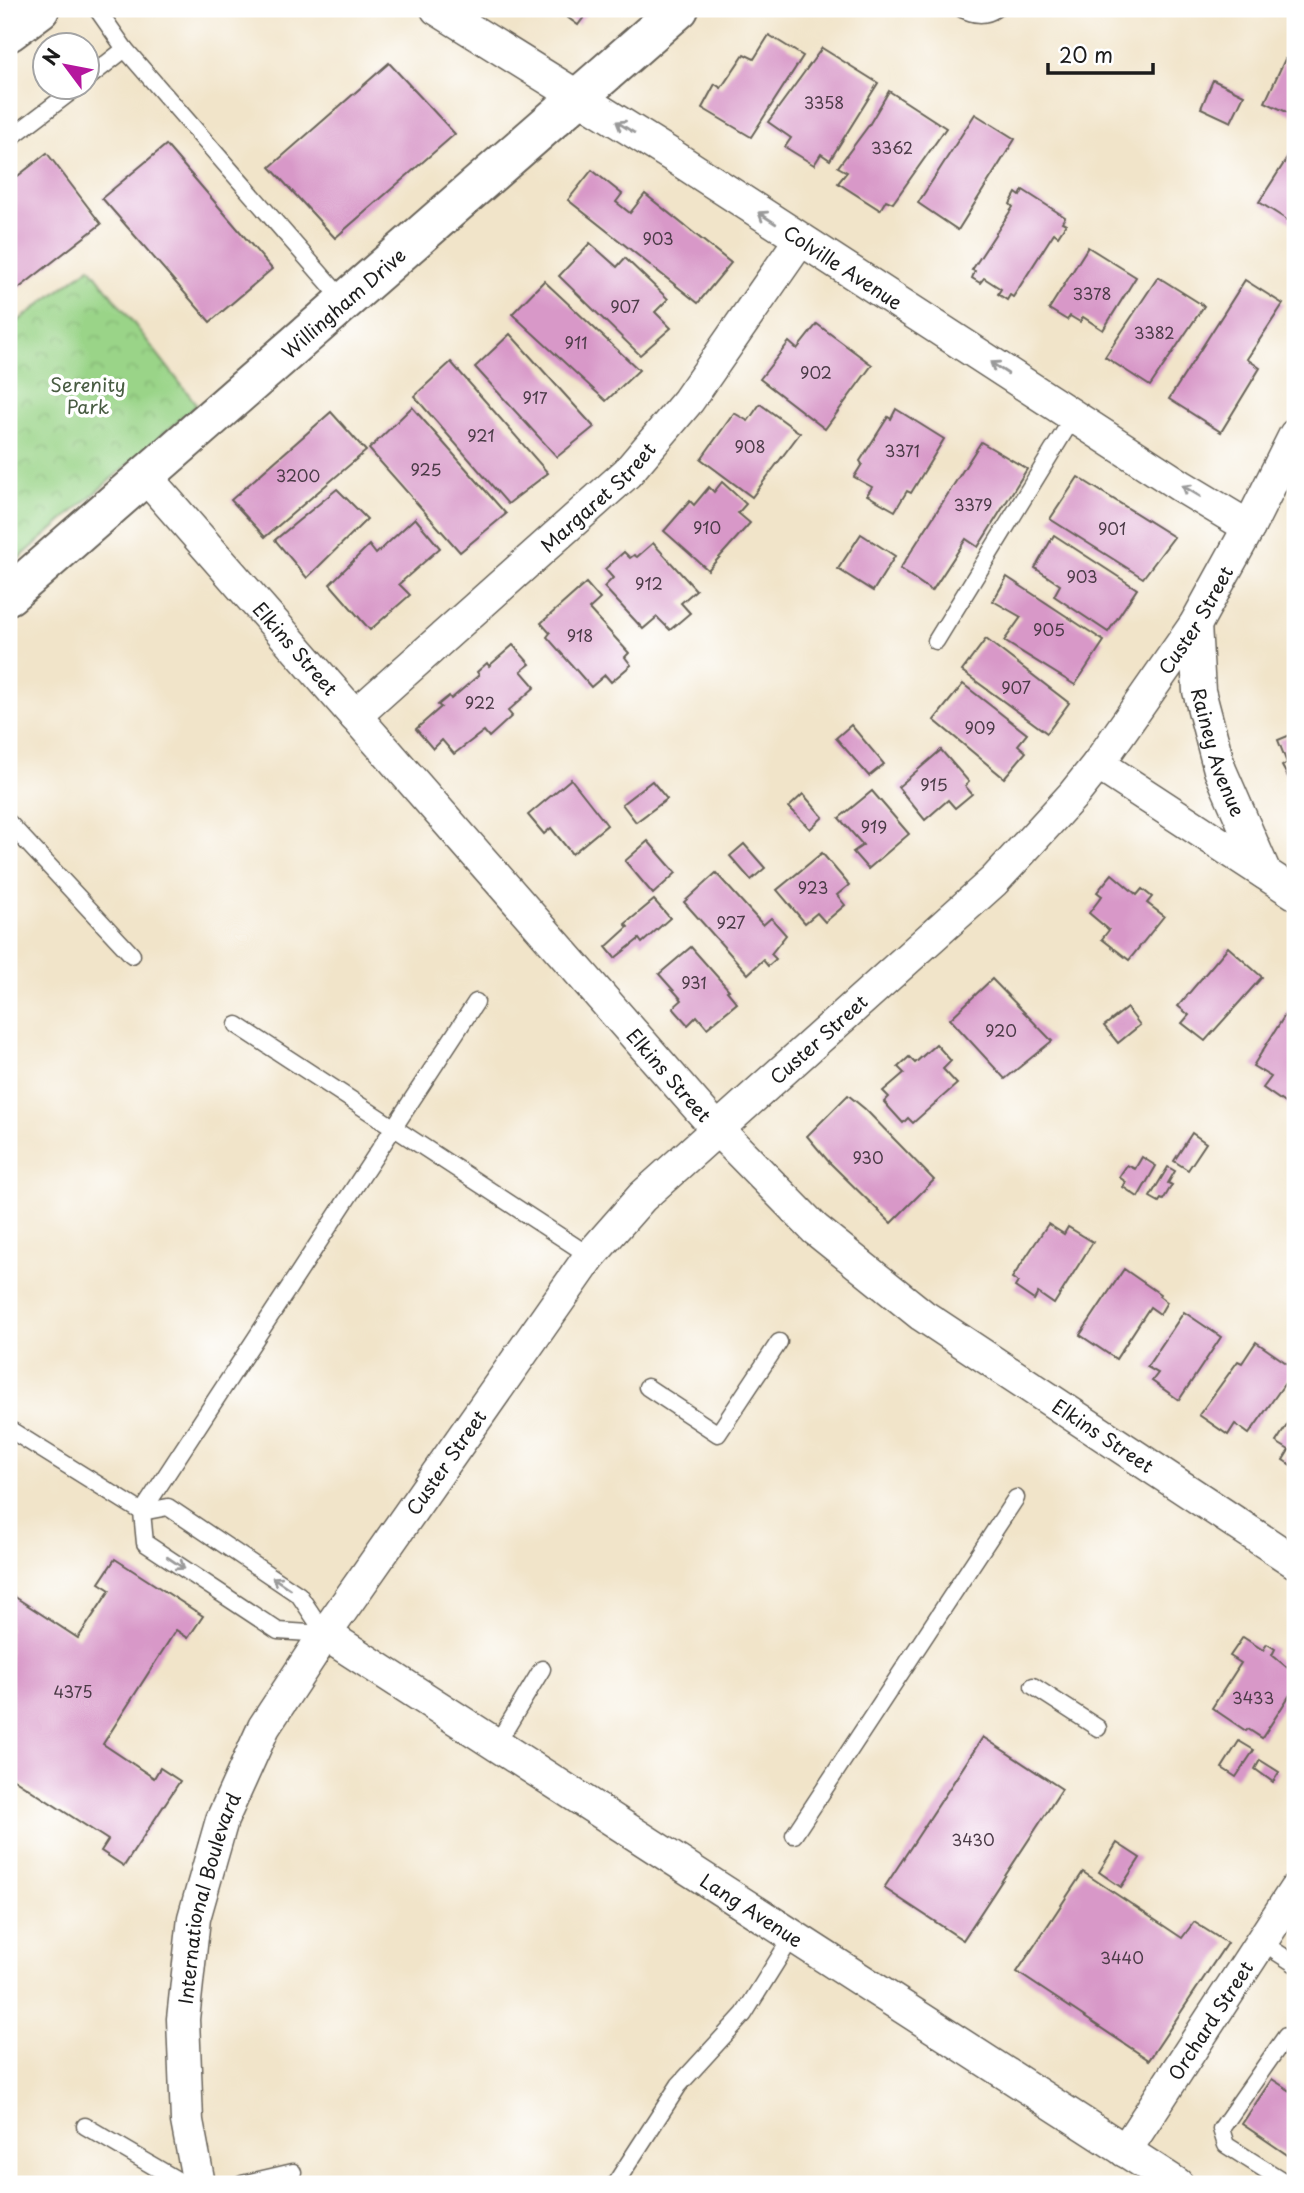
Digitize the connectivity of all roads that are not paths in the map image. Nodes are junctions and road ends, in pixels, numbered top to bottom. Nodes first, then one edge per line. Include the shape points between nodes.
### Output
1 (40, 9) edge
2 (97, 9) edge
3 (437, 9) edge
4 (679, 9) edge
5 (962, 9) edge
6 (995, 9) edge
7 (9, 33) edge
8 (125, 49) junction
9 (102, 67) edge
10 (578, 98) junction
11 (58, 102) edge
12 (9, 139) edge
13 (800, 240) junction
14 (345, 302) junction
15 (1073, 416) junction
16 (1295, 435) edge
17 (145, 476) junction
18 (1249, 527) junction
19 (9, 595) edge
20 (1195, 625) junction
21 (936, 641) dead end
22 (355, 716) junction
23 (1098, 764) junction
24 (10, 826) edge
25 (1265, 873) junction
26 (1295, 893) edge
27 (132, 955) dead end
28 (475, 1002) dead end
29 (237, 1025) dead end
30 (394, 1128) junction
31 (717, 1129) junction
32 (590, 1256) junction
33 (779, 1342) dead end
34 (647, 1387) dead end
35 (9, 1429) edge
36 (1016, 1498) dead end
37 (142, 1512) junction
38 (1295, 1562) edge
39 (325, 1634) junction
40 (542, 1669) dead end
41 (1034, 1686) dead end
42 (1098, 1728) dead end
43 (496, 1745) junction
44 (794, 1835) dead end
45 (1295, 1890) edge
46 (792, 1937) junction
47 (1262, 1942) junction
48 (1295, 1964) edge
49 (1292, 2033) edge
50 (85, 2126) dead end
51 (1125, 2151) junction
52 (293, 2172) dead end
53 (184, 2184) edge
54 (199, 2184) edge
55 (242, 2184) edge
56 (615, 2184) edge
57 (1177, 2184) edge
58 (1288, 2184) edge

1 - 7 street
2 - 8 lane
3 - 10 street, Colville Avenue
4 - 10 street, Willingham Drive
5 - 6 lane via 974,15
8 - 9 lane
8 - 14 lane
13 -> 10 street, Colville Avenue
10 - 14 street, Willingham Drive
11 - 12 lane
15 -> 13 street, Colville Avenue
13 - 22 street, Margaret Street via 688,401 627,473
14 - 17 street, Willingham Drive
18 -> 15 street, Colville Avenue
15 - 21 lane
16 - 18 street, Custer Street
17 - 19 street, Willingham Drive
17 - 22 street, Elkins Street
18 - 20 street, Custer Street
20 - 23 street, Custer Street
20 - 25 street, Rainey Avenue via 1199,691 1220,770
22 - 31 street, Elkins Street
23 - 25 street, Rainey Avenue
23 - 31 street, Custer Street via 993,881
24 - 27 lane
25 - 26 street, Rainey Avenue
28 - 30 lane
29 - 30 lane
30 - 32 lane
30 - 37 lane
31 - 32 street, Custer Street via 642,1197
31 - 38 street, Elkins Street via 815,1229 922,1315
32 - 39 street, Custer Street
33 - 34 lane via 718,1434
35 - 37 lane
36 - 44 lane
39 -> 37 lane via 299,1595 168,1507
37 -> 39 lane via 145,1543 278,1631
39 - 43 street, Lang Avenue
39 - 54 street, International Boulevard via 264,1727 222,1820 194,1918 183,2019 187,2121
40 - 43 lane
41 - 42 lane
43 - 46 street, Lang Avenue
45 - 47 street, Orchard Street
46 - 51 street, Lang Avenue
46 - 56 lane via 744,2014 679,2085
47 - 48 lane
47 - 51 street, Orchard Street
49 - 58 lane via 1221,2129 1226,2145
50 - 53 lane
51 - 57 street, Lang Avenue
52 - 55 lane

